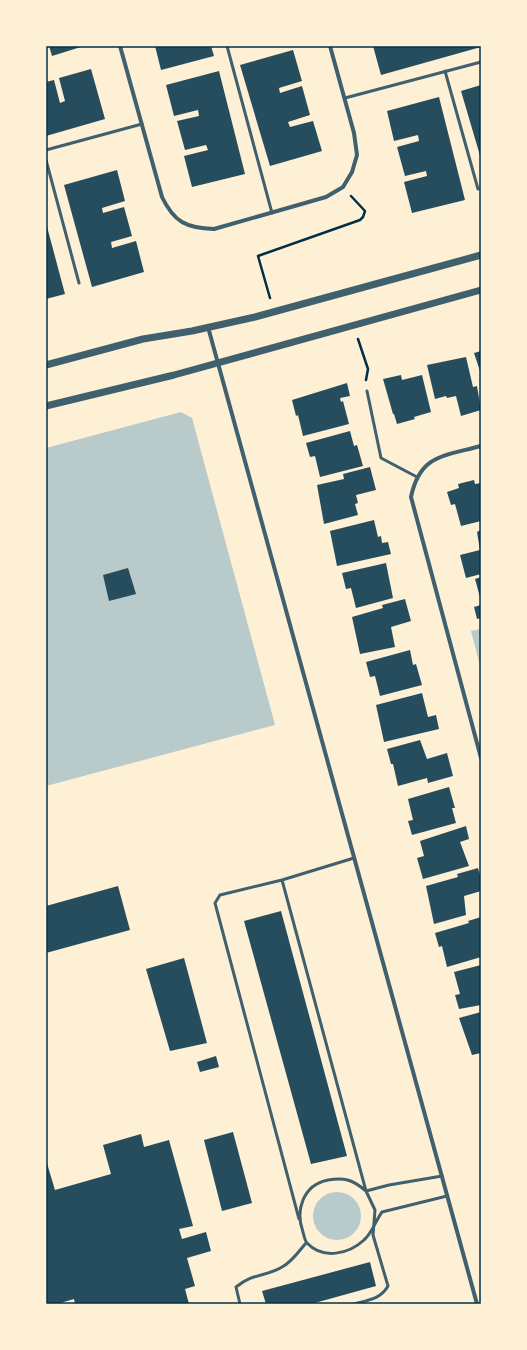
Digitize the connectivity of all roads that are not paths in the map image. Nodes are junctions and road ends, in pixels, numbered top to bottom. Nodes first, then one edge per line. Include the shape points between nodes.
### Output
1 (120, 46) edge
2 (227, 46) edge
3 (330, 46) edge
4 (481, 62) edge
5 (445, 71) junction
6 (345, 98) junction
7 (142, 124) junction
8 (46, 150) edge
9 (46, 160) edge
10 (478, 189) dead end
11 (272, 212) junction
12 (481, 255) edge
13 (79, 283) dead end
14 (481, 290) edge
15 (208, 327) junction
16 (218, 362) junction
17 (46, 365) edge
18 (367, 391) road end
19 (46, 406) edge
20 (481, 446) edge
21 (417, 477) junction
22 (481, 758) edge
23 (354, 858) junction
24 (282, 880) junction
25 (442, 1176) junction
26 (366, 1191) junction
27 (447, 1196) junction
28 (299, 1219) junction
29 (375, 1222) junction
30 (306, 1243) junction
31 (240, 1304) edge
32 (354, 1304) edge
33 (477, 1304) edge

1 - 7 street
2 - 11 lane
3 - 6 street
4 - 5 lane
5 - 6 lane
5 - 10 lane
6 - 11 street via 357,156 352,172 343,187 326,197
7 - 8 lane
7 - 11 street via 162,197 169,211 182,223 196,228 214,229
9 - 13 lane
12 - 15 street via 274,312
14 - 16 street
15 - 16 street
15 - 17 street via 143,339
16 - 19 street
16 - 23 street
18 - 21 lane via 381,458
20 - 21 street via 433,459
21 - 22 street via 411,497
23 - 24 lane
23 - 25 street
24 - 26 lane
24 - 28 lane via 220,895 215,903
25 - 26 lane
25 - 27 street
26 - 28 lane via 345,1178 315,1184 306,1193 300,1206
26 - 29 lane via 375,1210
27 - 29 lane via 382,1212
27 - 33 street
28 - 30 lane
29 - 30 lane via 366,1238 356,1247 344,1252 334,1254 318,1251
29 - 32 lane via 373,1235 388,1286 377,1298
30 - 31 lane via 295,1257 282,1267 246,1279 236,1287

